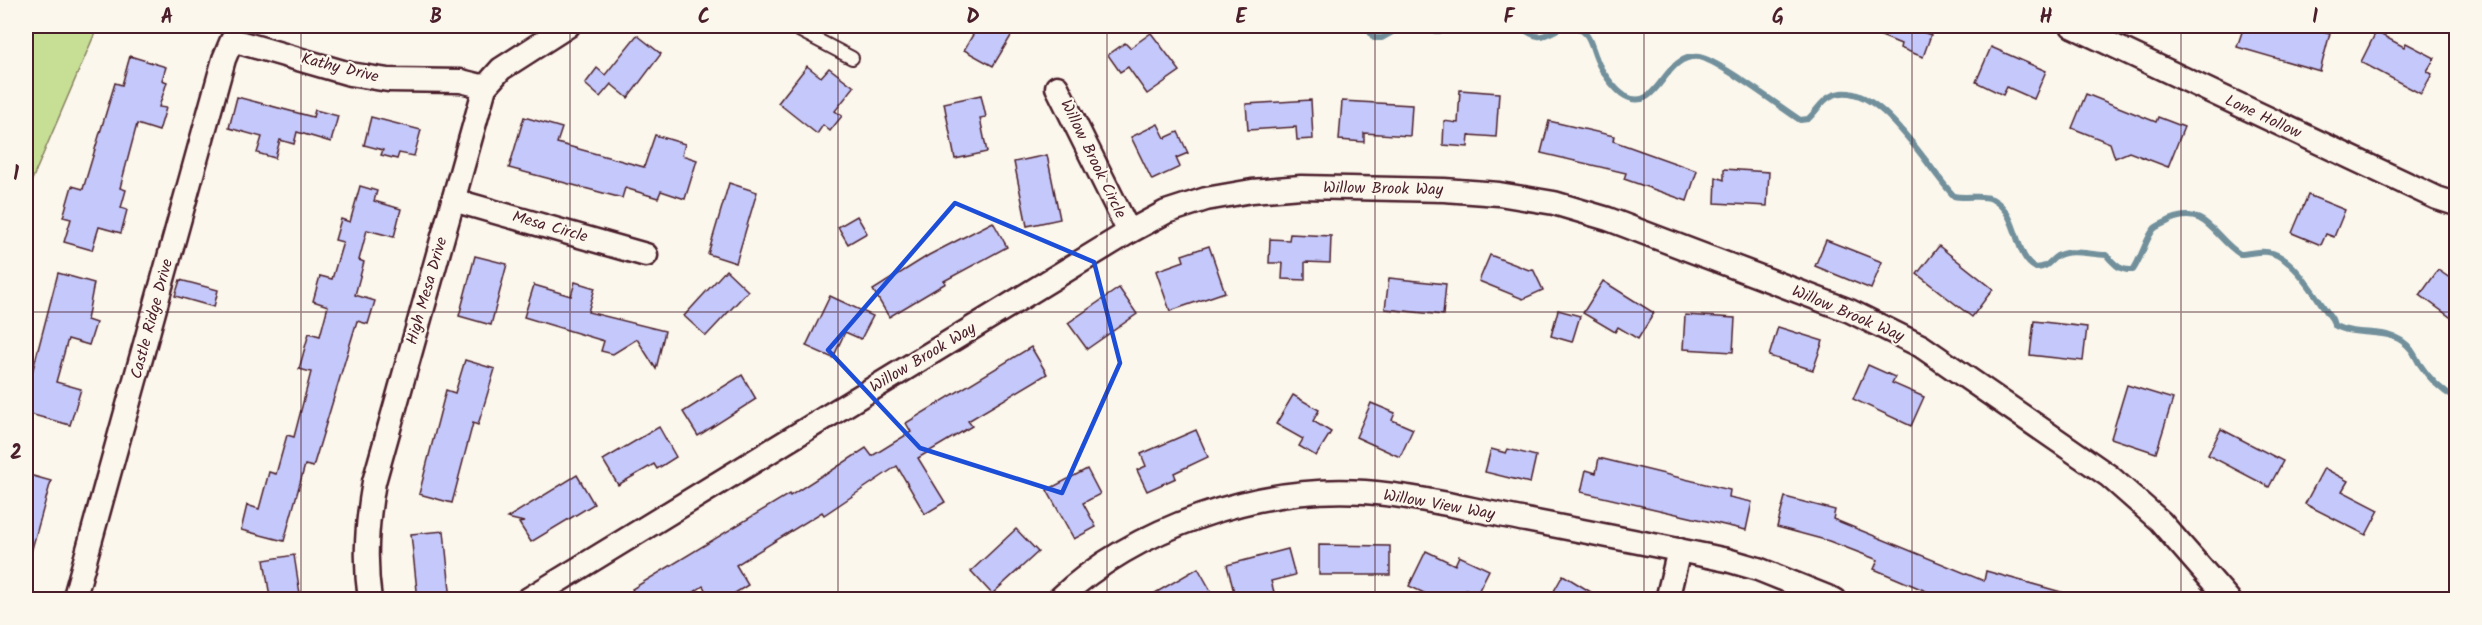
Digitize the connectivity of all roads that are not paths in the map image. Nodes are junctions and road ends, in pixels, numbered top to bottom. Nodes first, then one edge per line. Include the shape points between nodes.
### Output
1 (568, 26) edge
2 (791, 26) edge
3 (2072, 26) edge
4 (232, 40) joint
5 (852, 58) dead end
6 (485, 87) junction
7 (1057, 87) dead end
8 (453, 200) junction
9 (2457, 204) edge
10 (1129, 232) junction
11 (646, 255) dead end
12 (1679, 550) junction
13 (74, 600) edge
14 (370, 600) edge
15 (528, 600) edge
16 (1058, 600) edge
17 (1667, 600) edge
18 (1835, 600) edge
19 (2229, 600) edge

1 - 6 street, High Mesa Drive via 501,69
2 - 5 lane
3 - 9 street, Lone Hollow
4 - 6 street, Kathy Drive via 350,74 388,80 461,81
4 - 13 street, Castle Ridge Drive
6 - 8 street, High Mesa Drive
7 - 10 street, Willow Brook Circle
8 - 11 street, Mesa Circle
8 - 14 street, High Mesa Drive via 374,482 367,526
10 - 15 street, Willow Brook Way
10 - 19 street, Willow Brook Way via 1166,212 1206,199 1301,187 1499,194 1554,203 1608,219 1850,311 1921,346 2109,476 2160,521
12 - 16 street, Willow View Way via 1364,492 1302,494 1243,503 1188,520 1137,544
12 - 17 street
12 - 18 street, Willow View Way via 1758,569

